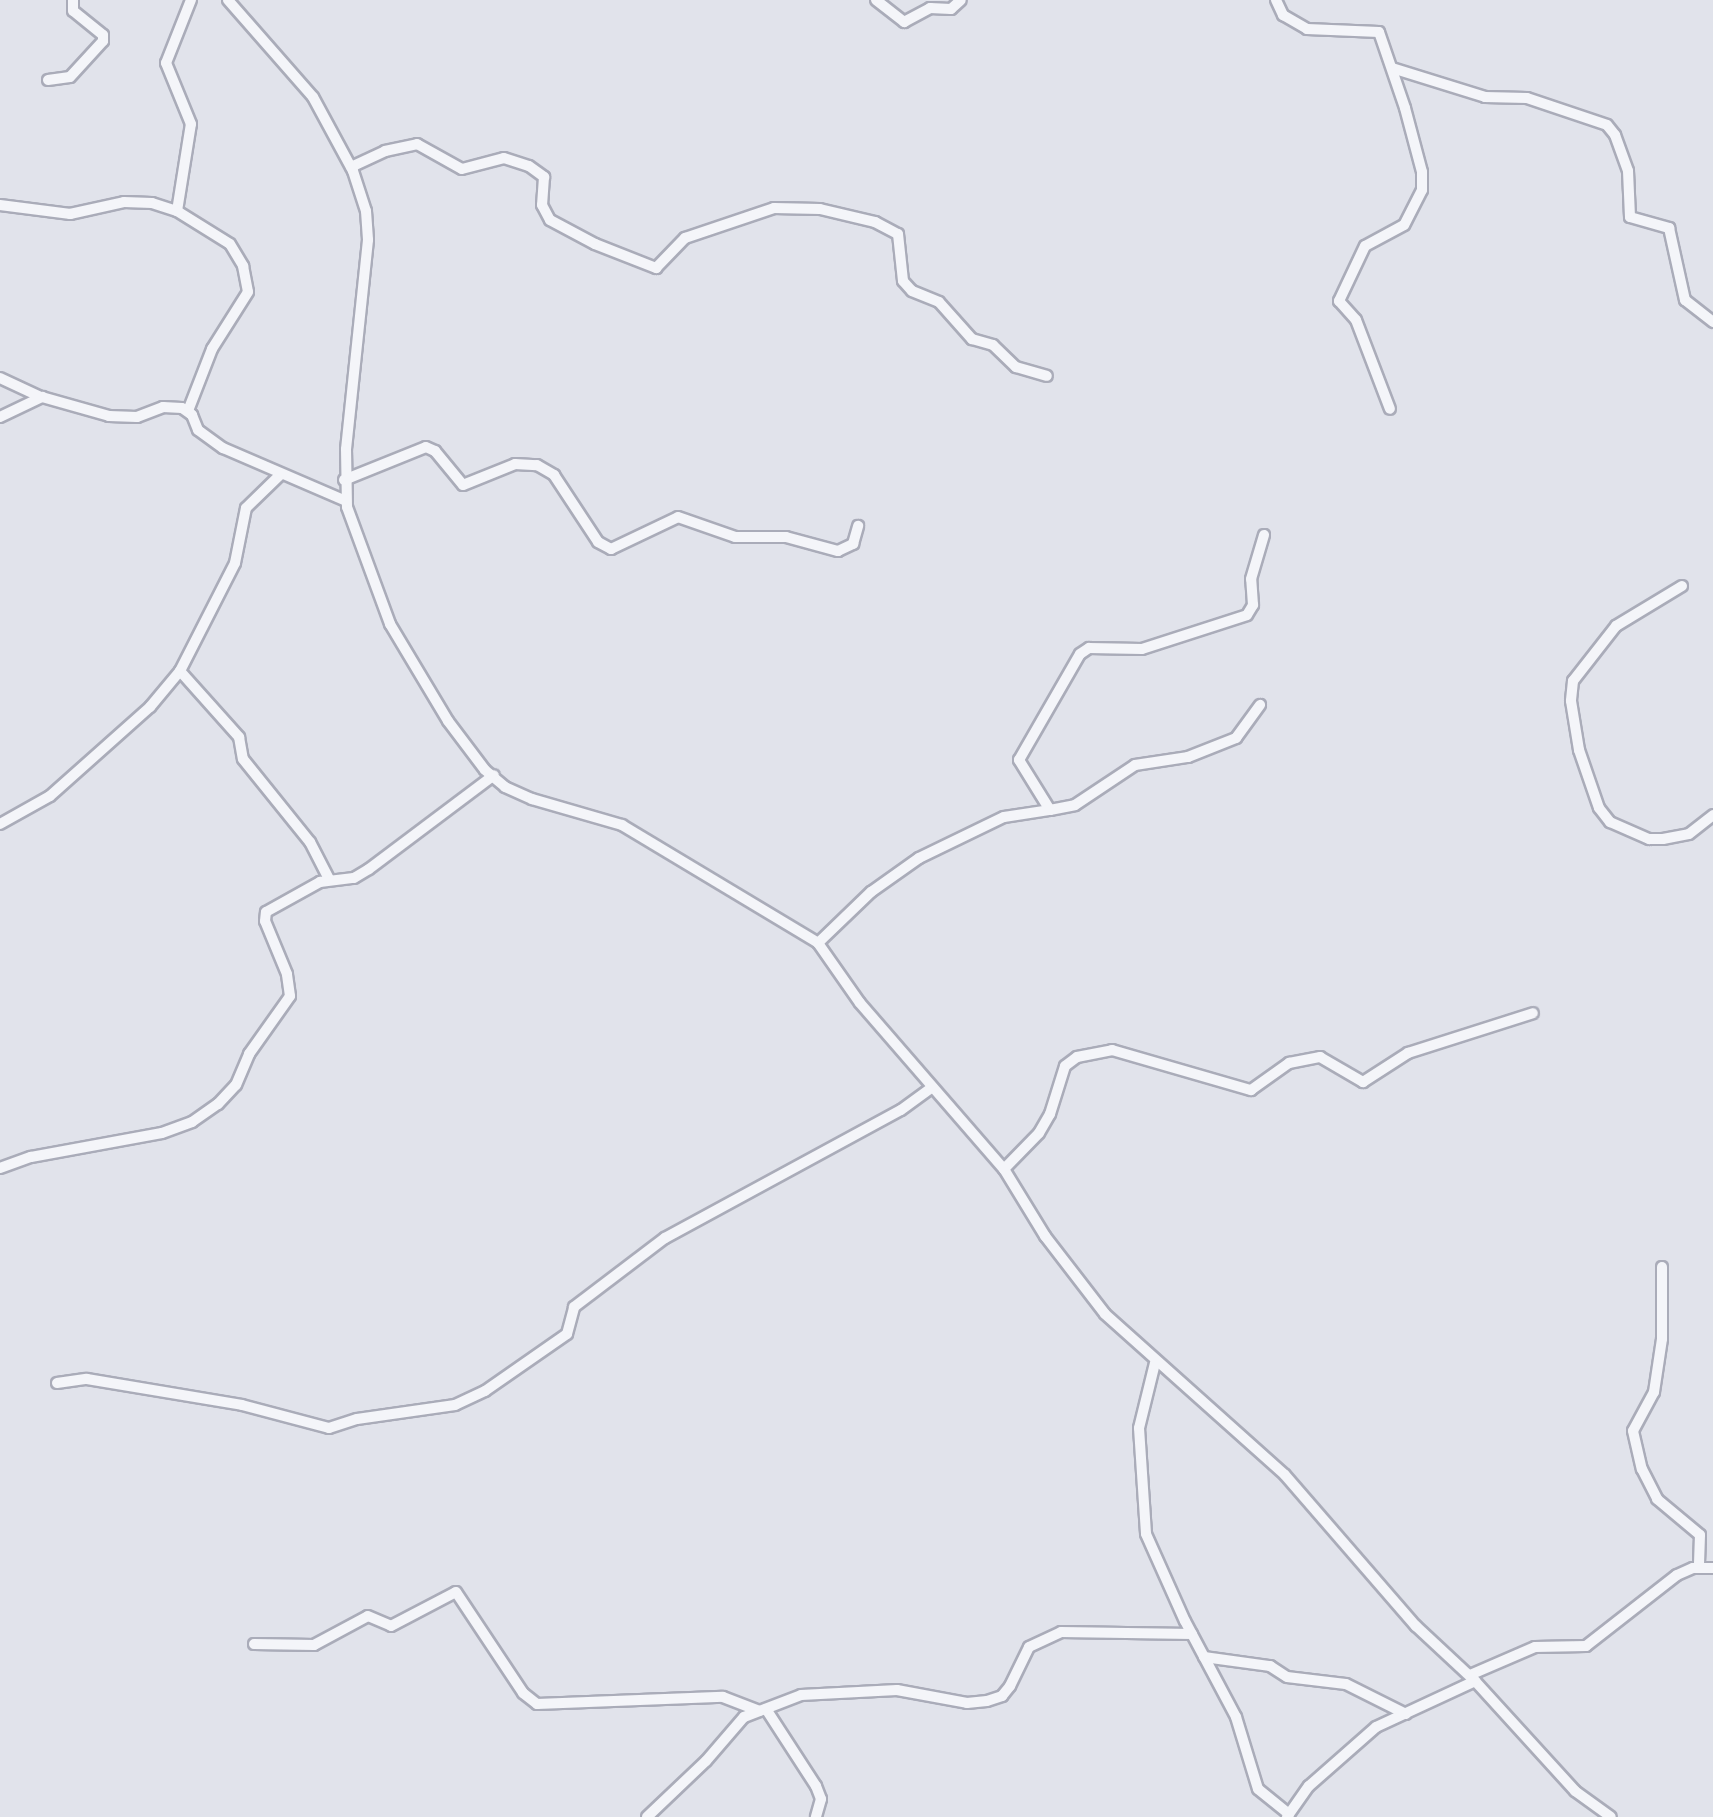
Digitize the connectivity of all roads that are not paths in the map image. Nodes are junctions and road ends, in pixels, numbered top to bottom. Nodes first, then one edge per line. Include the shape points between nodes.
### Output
1 (72, 0) edge
2 (191, 0) edge
3 (228, 0) edge
4 (876, 0) edge
5 (961, 0) edge
6 (1276, 0) edge
7 (1392, 68) junction
8 (48, 80) dead end
9 (351, 167) junction
10 (0, 205) edge
11 (177, 210) junction
12 (1713, 322) edge
13 (1046, 376) dead end
14 (0, 378) edge
15 (42, 398) junction
16 (1390, 409) dead end
17 (192, 416) junction
18 (0, 417) edge
19 (281, 474) junction
20 (344, 480) junction
21 (346, 501) junction
22 (858, 526) dead end
23 (1264, 535) dead end
24 (1682, 586) dead end
25 (180, 671) junction
26 (1260, 705) dead end
27 (494, 775) junction
28 (1050, 810) junction
29 (1713, 815) edge
30 (0, 824) edge
31 (329, 879) junction
32 (818, 943) junction
33 (1533, 1013) dead end
34 (933, 1087) junction
35 (0, 1168) edge
36 (1004, 1169) junction
37 (1662, 1266) dead end
38 (1155, 1363) junction
39 (58, 1384) dead end
40 (1699, 1568) junction
41 (1713, 1568) edge
42 (1192, 1634) junction
43 (254, 1644) dead end
44 (1204, 1657) junction
45 (1472, 1678) junction
46 (762, 1710) junction
47 (1406, 1714) junction
48 (1288, 1816) edge
49 (647, 1817) edge
50 (816, 1817) edge
51 (1611, 1817) edge

1 - 8 street via 73,11 103,41 70,77
2 - 11 street via 166,63 190,124
3 - 9 street via 313,97
4 - 5 street via 904,22
6 - 7 street via 1283,14 1307,29 1379,32
7 - 12 street via 1485,98 1522,96 1606,126 1625,158 1630,217 1669,228 1685,300
7 - 16 street via 1422,190 1404,225 1365,246 1339,301 1356,320
9 - 13 street via 417,144 462,168 504,158 529,166 544,177 542,205 550,220 656,268 685,238 774,208 820,209 875,222 898,234 904,281 912,291 940,302 972,339
9 - 20 street via 368,240
10 - 11 street via 70,214 132,202
11 - 17 street via 230,244 248,286 212,349 188,411
14 - 15 street
15 - 17 street via 109,416 172,407
15 - 18 street
17 - 19 street via 212,440
19 - 21 street
19 - 25 street via 246,508 235,563
20 - 21 street
20 - 22 street via 426,447 463,486 515,464 537,466 554,475 598,542 611,549 678,516 734,537 786,536 838,550 854,544
21 - 27 street via 390,624 448,721
23 - 28 street via 1247,615 1142,650 1089,648 1080,654 1020,760
24 - 29 street via 1616,626 1573,681 1570,701 1578,750 1610,822 1663,839 1689,834
25 - 30 street via 150,707 50,796
25 - 31 street via 239,737 243,760 310,842
26 - 28 street via 1230,741 1188,757 1135,765 1075,805
27 - 31 street via 369,869 354,878
27 - 32 street via 532,799 622,825
28 - 32 street via 1004,817 919,858
31 - 35 street via 266,912 291,991 236,1086 218,1104 162,1132
32 - 34 street
33 - 36 street via 1408,1053 1363,1082 1320,1057 1289,1063 1251,1090 1112,1050 1078,1057 1065,1066 1039,1133
34 - 36 street
34 - 39 street via 665,1238 574,1308 567,1334 455,1404 329,1428 242,1405 87,1379
36 - 38 street via 1105,1314
37 - 40 street via 1654,1392 1633,1431 1657,1499 1700,1535
38 - 42 street via 1140,1406 1144,1524
38 - 45 street via 1284,1475 1380,1588
40 - 41 street
40 - 45 street via 1677,1575 1593,1642 1535,1648
42 - 44 street
42 - 46 street via 1060,1632 1029,1647 1010,1686 987,1701 967,1704 872,1689 801,1695
43 - 46 street via 314,1646 368,1616 390,1626 456,1592 537,1704 722,1697
44 - 47 street via 1270,1666 1287,1678 1346,1684
44 - 48 street via 1236,1717 1258,1789
45 - 47 street
45 - 51 street via 1575,1792
46 - 49 street via 727,1733
46 - 50 street via 816,1786
47 - 48 street via 1366,1735 1309,1786

